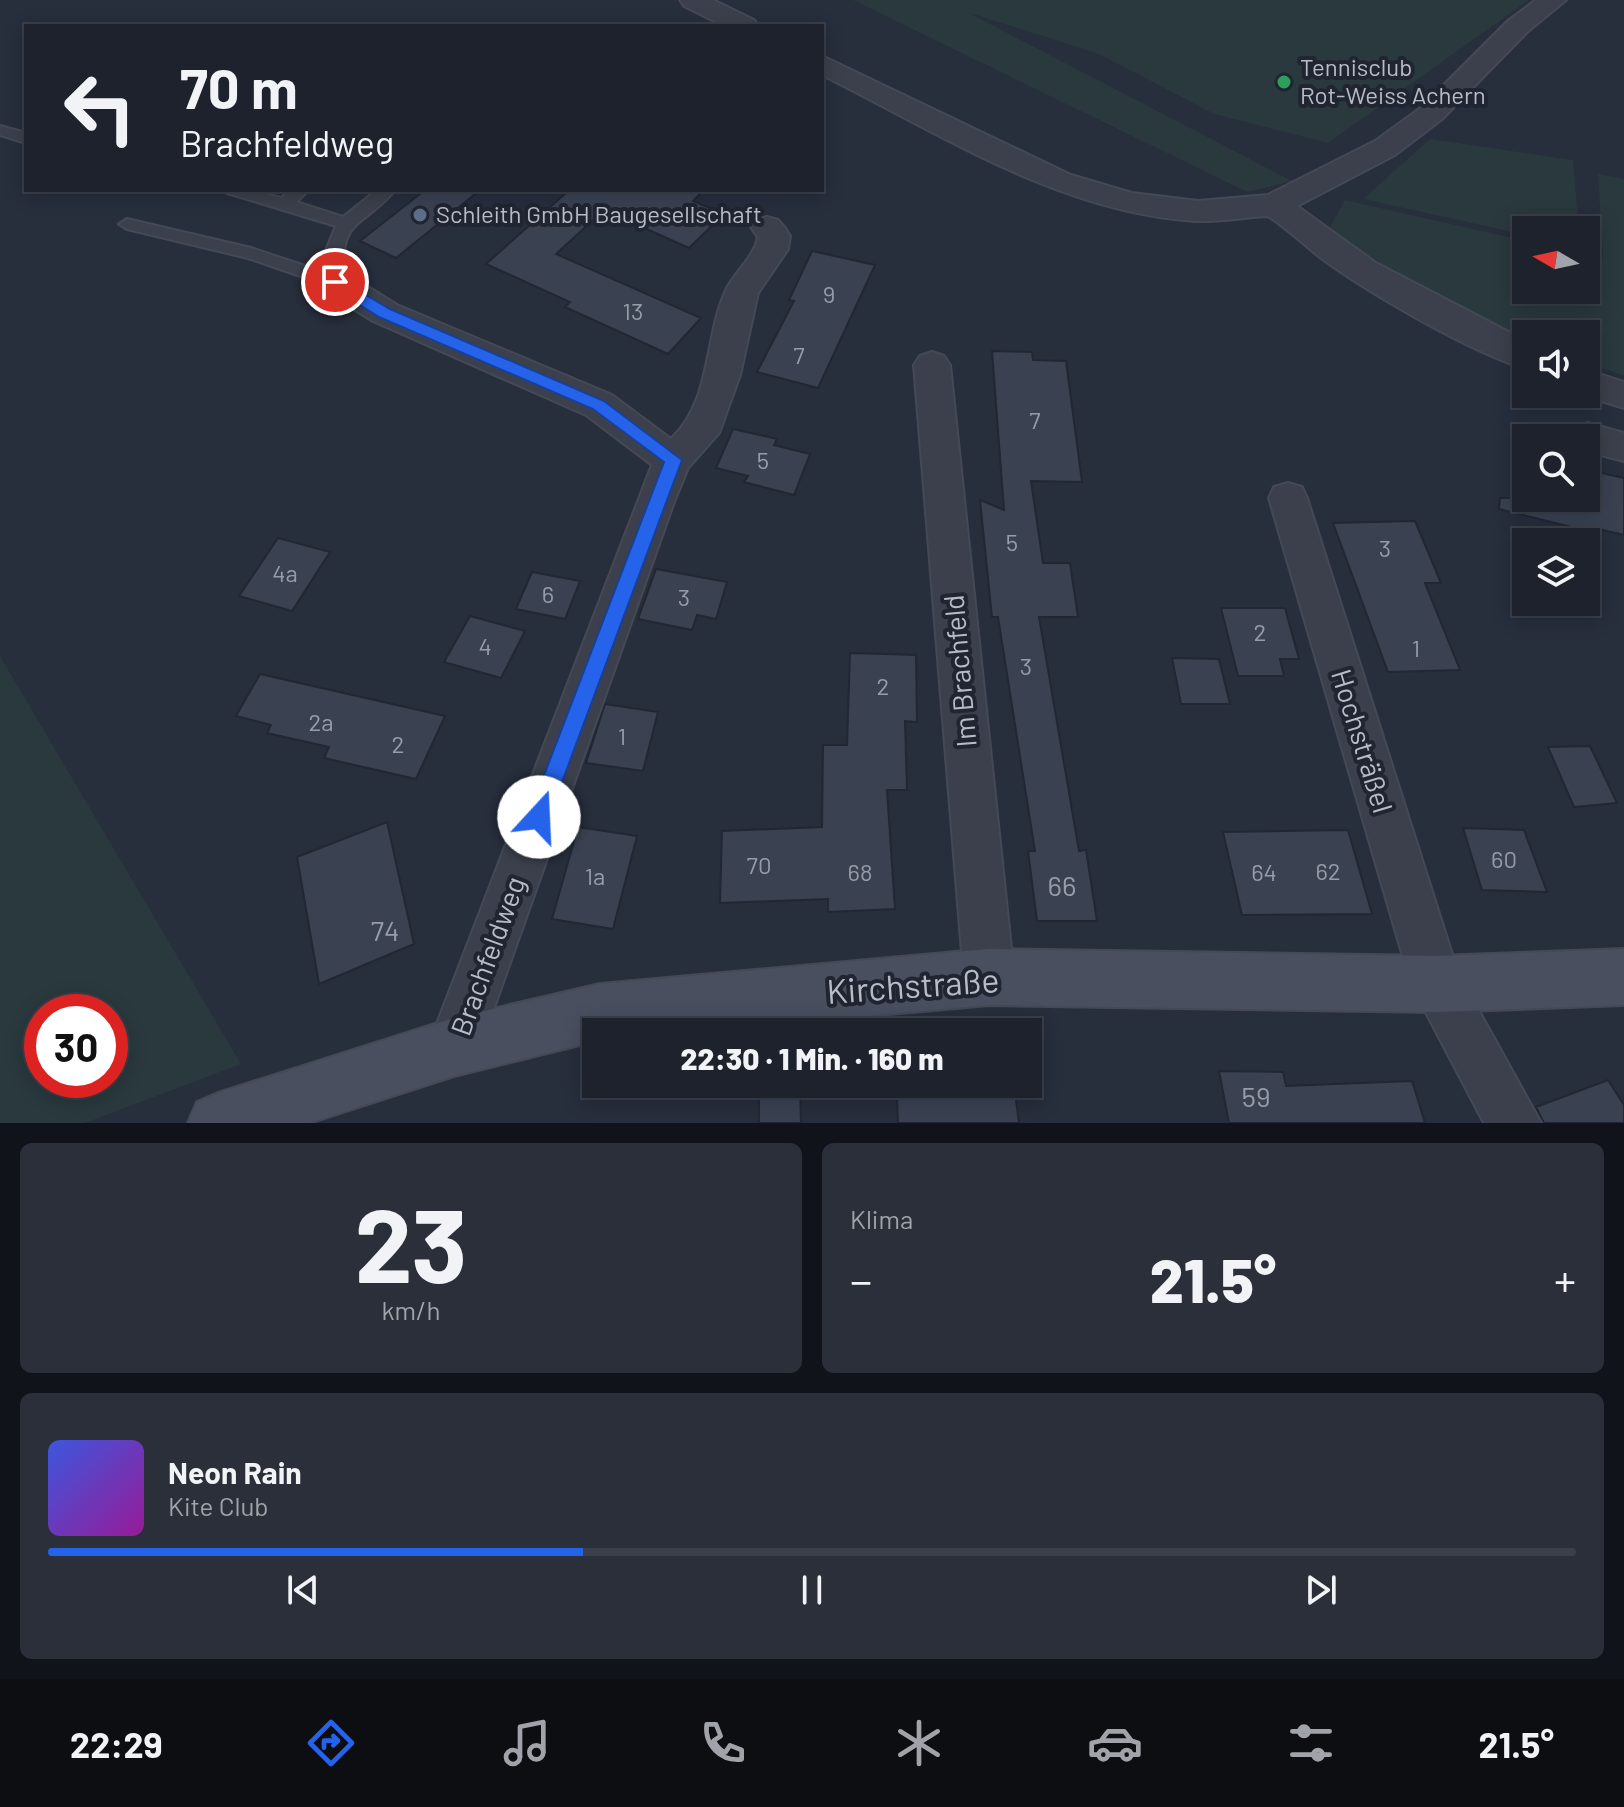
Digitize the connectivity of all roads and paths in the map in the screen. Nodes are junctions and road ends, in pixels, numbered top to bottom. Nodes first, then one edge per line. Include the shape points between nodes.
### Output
1 (693, 0) edge
2 (1552, 1) edge
3 (741, 24) edge
4 (824, 65) edge
5 (0, 130) edge
6 (24, 137) edge
7 (239, 192) edge
8 (299, 192) edge
9 (384, 192) edge
10 (284, 204) junction
11 (1274, 205) junction
12 (345, 223) junction
13 (127, 224) dead end
14 (767, 227) dead end
15 (335, 282) junction
16 (1512, 350) edge
17 (932, 365) dead end
18 (1600, 387) edge
19 (1624, 395) edge
20 (1600, 440) edge
21 (1624, 447) edge
22 (673, 460) junction
23 (1288, 498) dead end
24 (989, 977) junction
25 (1624, 977) edge
26 (1436, 984) junction
27 (454, 1047) junction
28 (218, 1123) edge
29 (1514, 1123) edge

1 - 3 street
2 - 11 street via 1518,26 1432,113 1385,148
4 - 11 street via 1060,182 1131,203 1198,211
5 - 6 lane
7 - 10 lane
8 - 10 lane
9 - 12 lane
10 - 12 lane
11 - 16 street via 1340,256
12 - 15 lane via 334,241
13 - 15 lane via 251,253
14 - 22 street, Brachfeldweg via 774,236 772,249 742,291 722,375 701,433
15 - 22 street via 385,313 599,405
17 - 24 street, Im Brachfeld
18 - 19 street
20 - 21 street
22 - 27 street, Brachfeldweg
23 - 26 street, Hochsträßel
24 - 26 main road, Kirchstraße
24 - 27 main road, Kirchstraße via 600,1012
25 - 26 main road, Kirchstraße
26 - 29 street, Hochsträßel
27 - 28 main road, Kirchstraße

